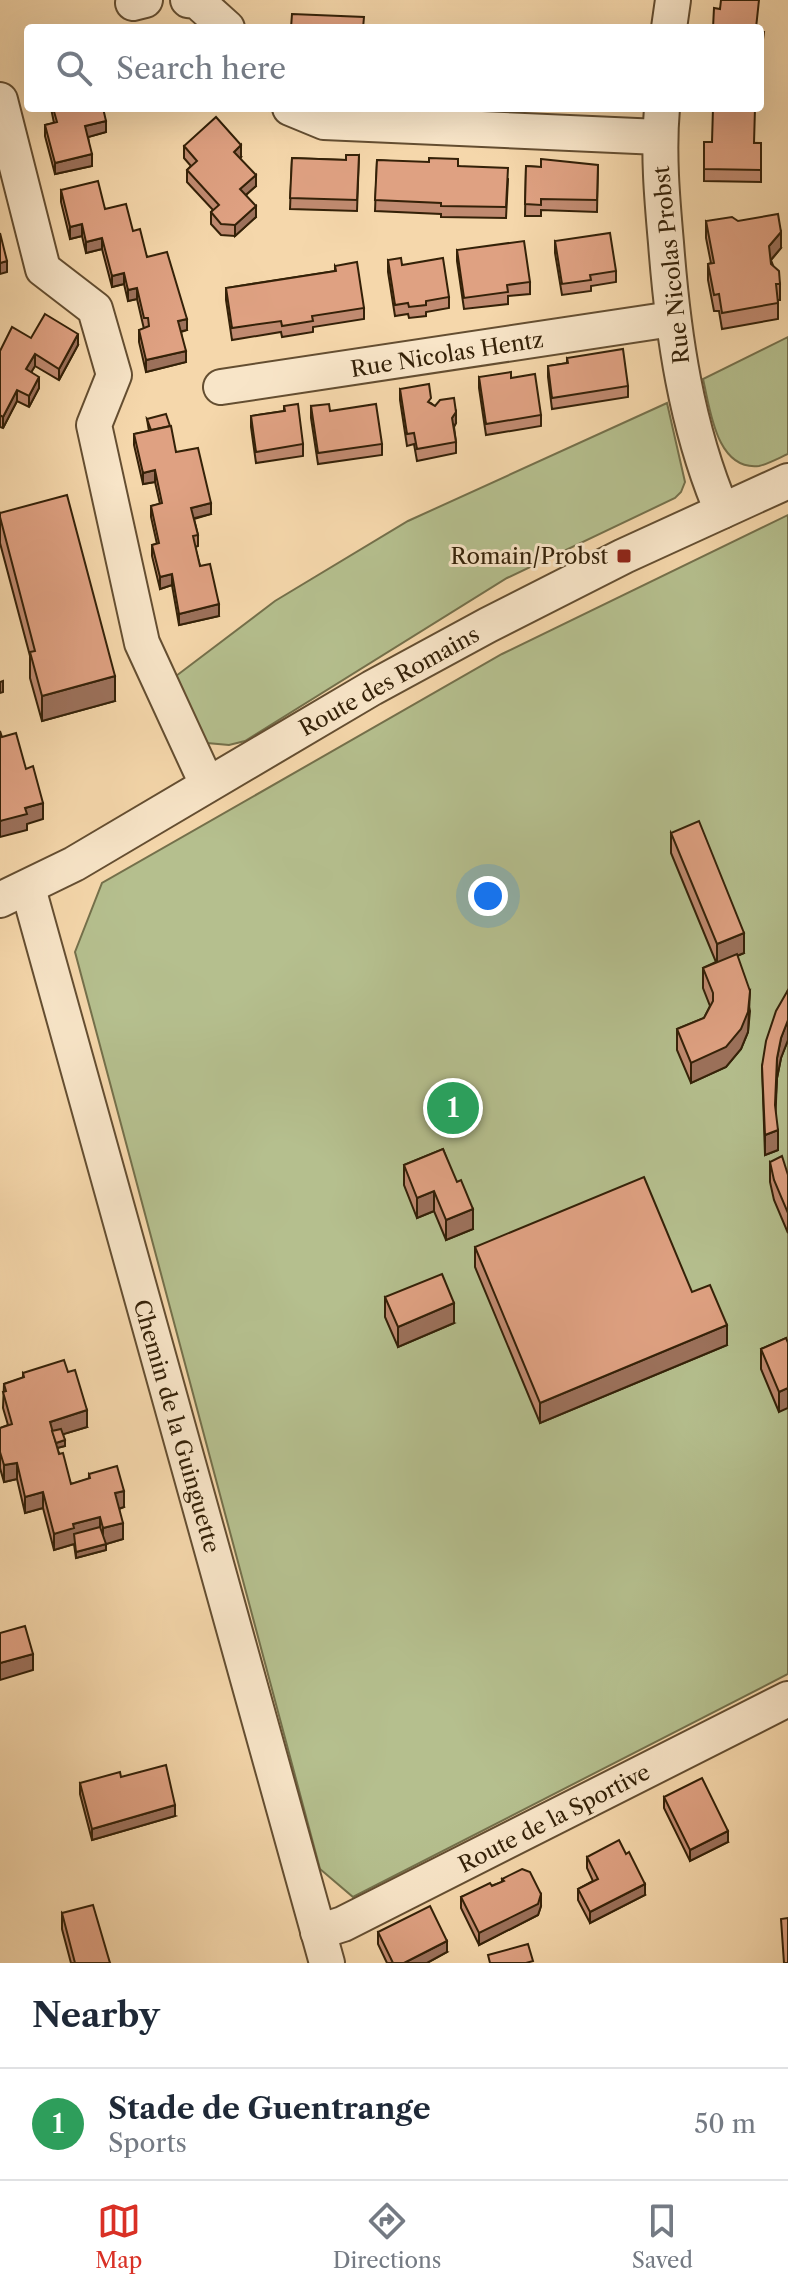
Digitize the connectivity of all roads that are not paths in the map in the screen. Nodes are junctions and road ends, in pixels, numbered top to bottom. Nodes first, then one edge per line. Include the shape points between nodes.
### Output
1 (188, 0) edge
2 (673, 0) edge
3 (223, 24) edge
4 (670, 24) edge
5 (0, 100) edge
6 (300, 112) edge
7 (661, 123) edge
8 (672, 319) junction
9 (221, 387) dead end
10 (788, 481) edge
11 (722, 511) junction
12 (207, 784) junction
13 (14, 894) edge
14 (788, 1699) edge
15 (323, 1948) edge

1 - 3 street via 197,1
2 - 4 street
5 - 12 street via 43,269 95,309 114,375 94,425 142,643
6 - 7 street via 324,122
7 - 8 street, Rue Nicolas Probst
8 - 9 street, Rue Nicolas Hentz
8 - 11 street, Rue Nicolas Probst via 691,414
10 - 11 street, Route des Romains
11 - 12 street, Route des Romains via 488,625
12 - 13 street, Route des Romains
13 - 15 street, Chemin de la Guinguette
14 - 15 street, Route de la Sportive via 343,1924

